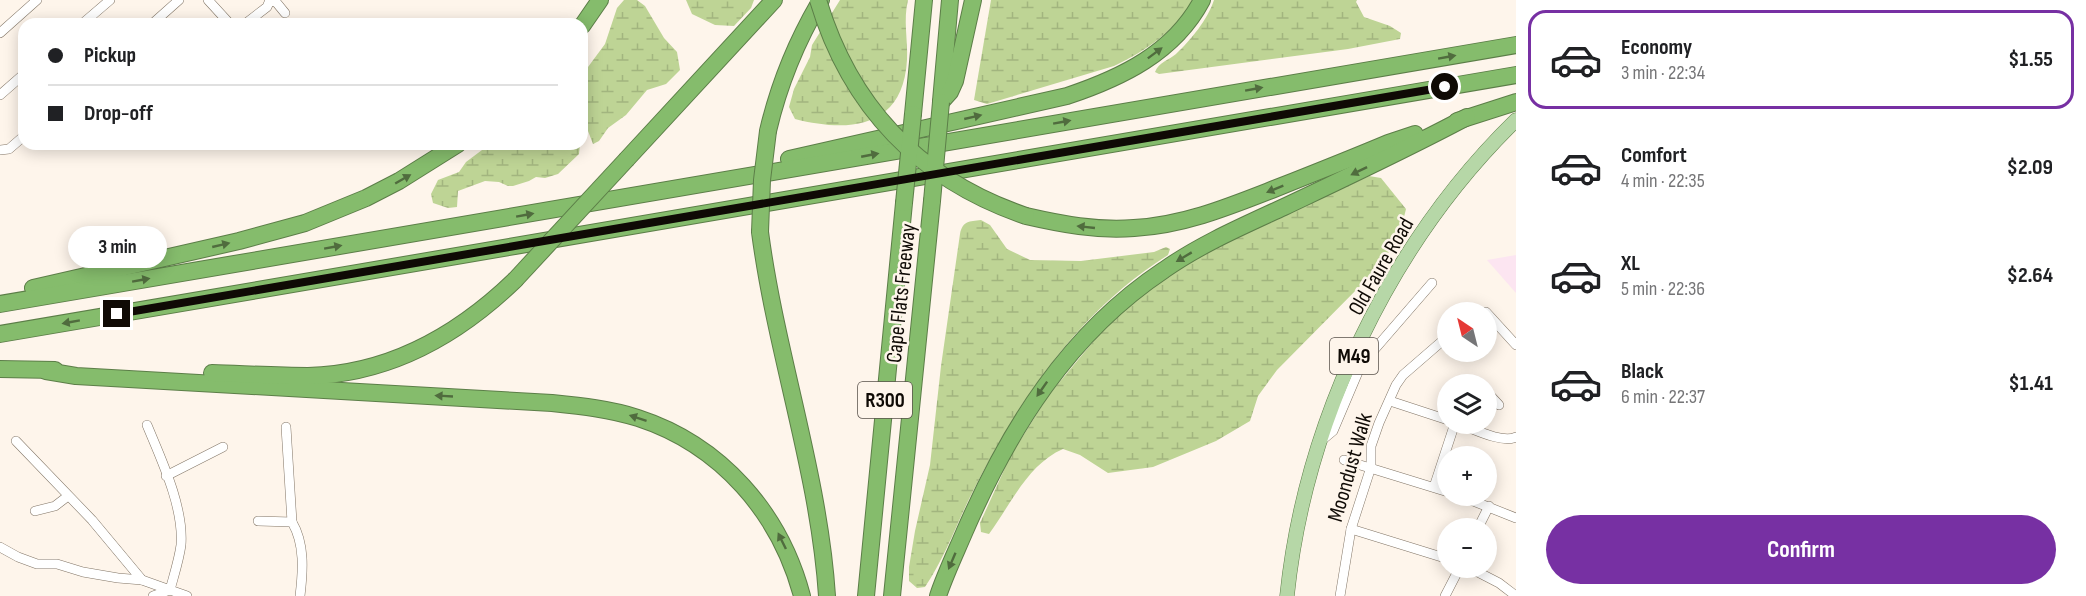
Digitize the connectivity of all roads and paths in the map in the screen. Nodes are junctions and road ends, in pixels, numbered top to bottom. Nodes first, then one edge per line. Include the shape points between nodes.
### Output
1 (37, 0) edge
2 (110, 0) edge
3 (179, 0) edge
4 (208, 0) edge
5 (600, 0) edge
6 (774, 0) edge
7 (820, 0) edge
8 (924, 0) edge
9 (950, 0) edge
10 (973, 0) edge
11 (1202, 0) edge
12 (270, 1) edge
13 (285, 13) dead end
14 (89, 18) edge
15 (159, 18) edge
16 (223, 18) edge
17 (253, 18) edge
18 (588, 18) edge
19 (0, 33) edge
20 (1516, 45) edge
21 (1516, 75) edge
22 (18, 79) edge
23 (0, 95) edge
24 (941, 102) junction
25 (1516, 102) edge
26 (1467, 117) junction
27 (1516, 120) edge
28 (18, 141) edge
29 (0, 150) edge
30 (448, 150) edge
31 (709, 183) junction
32 (1432, 283) dead end
33 (0, 295) edge
34 (0, 304) edge
35 (1497, 324) edge
36 (0, 334) edge
37 (1516, 345) edge
38 (1437, 346) edge
39 (0, 369) edge
40 (46, 371) junction
41 (1390, 401) junction
42 (1437, 416) edge
43 (147, 425) dead end
44 (286, 427) dead end
45 (1452, 434) edge
46 (1488, 434) edge
47 (1516, 437) edge
48 (16, 441) dead end
49 (1321, 441) junction
50 (223, 447) dead end
51 (1344, 460) dead end
52 (1371, 467) junction
53 (166, 476) junction
54 (1434, 487) junction
55 (1437, 488) edge
56 (68, 496) junction
57 (1488, 506) joint
58 (35, 511) dead end
59 (1483, 518) edge
60 (1516, 518) edge
61 (258, 521) dead end
62 (292, 522) junction
63 (1351, 529) junction
64 (0, 547) edge
65 (1437, 556) edge
66 (1454, 578) edge
67 (1489, 578) edge
68 (142, 580) junction
69 (171, 590) junction
70 (153, 596) edge
71 (187, 596) edge
72 (300, 596) edge
73 (802, 596) edge
74 (827, 596) edge
75 (866, 596) edge
76 (892, 596) edge
77 (938, 596) edge
78 (1287, 596) edge
79 (1340, 596) edge
80 (1445, 596) edge
81 (1516, 596) edge

1 - 19 street
2 - 14 street
3 - 15 street
4 - 16 street
5 - 18 highway
6 - 40 highway, bridge via 515,280 473,317 431,343 390,361 309,376
26 -> 7 highway, bridge via 1388,143 1207,215 1132,228 1065,225 1026,216 982,199 932,169 892,134 846,70
7 - 74 highway, bridge via 783,74 768,131 760,232 770,296 814,496
8 - 75 highway, Cape Flats Freeway / R300, bridge
9 - 24 highway, R300
10 - 24 highway via 955,81
31 -> 11 highway via 773,163 1067,96 1099,85 1129,71 1173,40
12 - 13 street
12 - 17 street
31 -> 20 highway
21 -> 36 highway
22 - 23 street
24 - 76 highway, Cape Flats Freeway / R300, bridge
25 - 26 highway
26 -> 77 highway via 1211,242 1164,270 1103,318 1056,370 1016,429 982,491
27 - 49 main road, Old Faure Road / M49 via 1442,204 1397,271 1347,370
28 - 29 street via 9,149
33 -> 30 highway via 305,223 391,186
34 -> 31 highway
32 - 49 street via 1361,365 1332,431
35 - 37 street
38 - 41 street, Moondust Walk via 1403,375
39 - 40 highway
73 -> 40 highway via 783,543 749,492 689,440 639,418 599,408 552,403 76,376
41 - 42 street
41 - 52 street, Moondust Walk via 1371,446
43 - 53 street
44 - 62 street
45 - 54 street
46 - 47 street via 1510,440
48 - 56 street
49 - 78 main road, Old Faure Road / M49 via 1301,512
50 - 53 street
51 - 52 street
52 - 54 street
52 - 63 street, Moondust Walk
53 - 69 street via 181,534
54 - 55 street
56 - 58 street via 55,506
56 - 68 street
57 - 59 street
57 - 60 street
61 - 62 street
62 - 72 street via 301,547
63 - 65 street
63 - 79 street, Moondust Walk
64 - 68 street via 37,564 57,564 82,572
66 - 80 street
67 - 81 street
68 - 69 street
69 - 70 street
69 - 71 street

